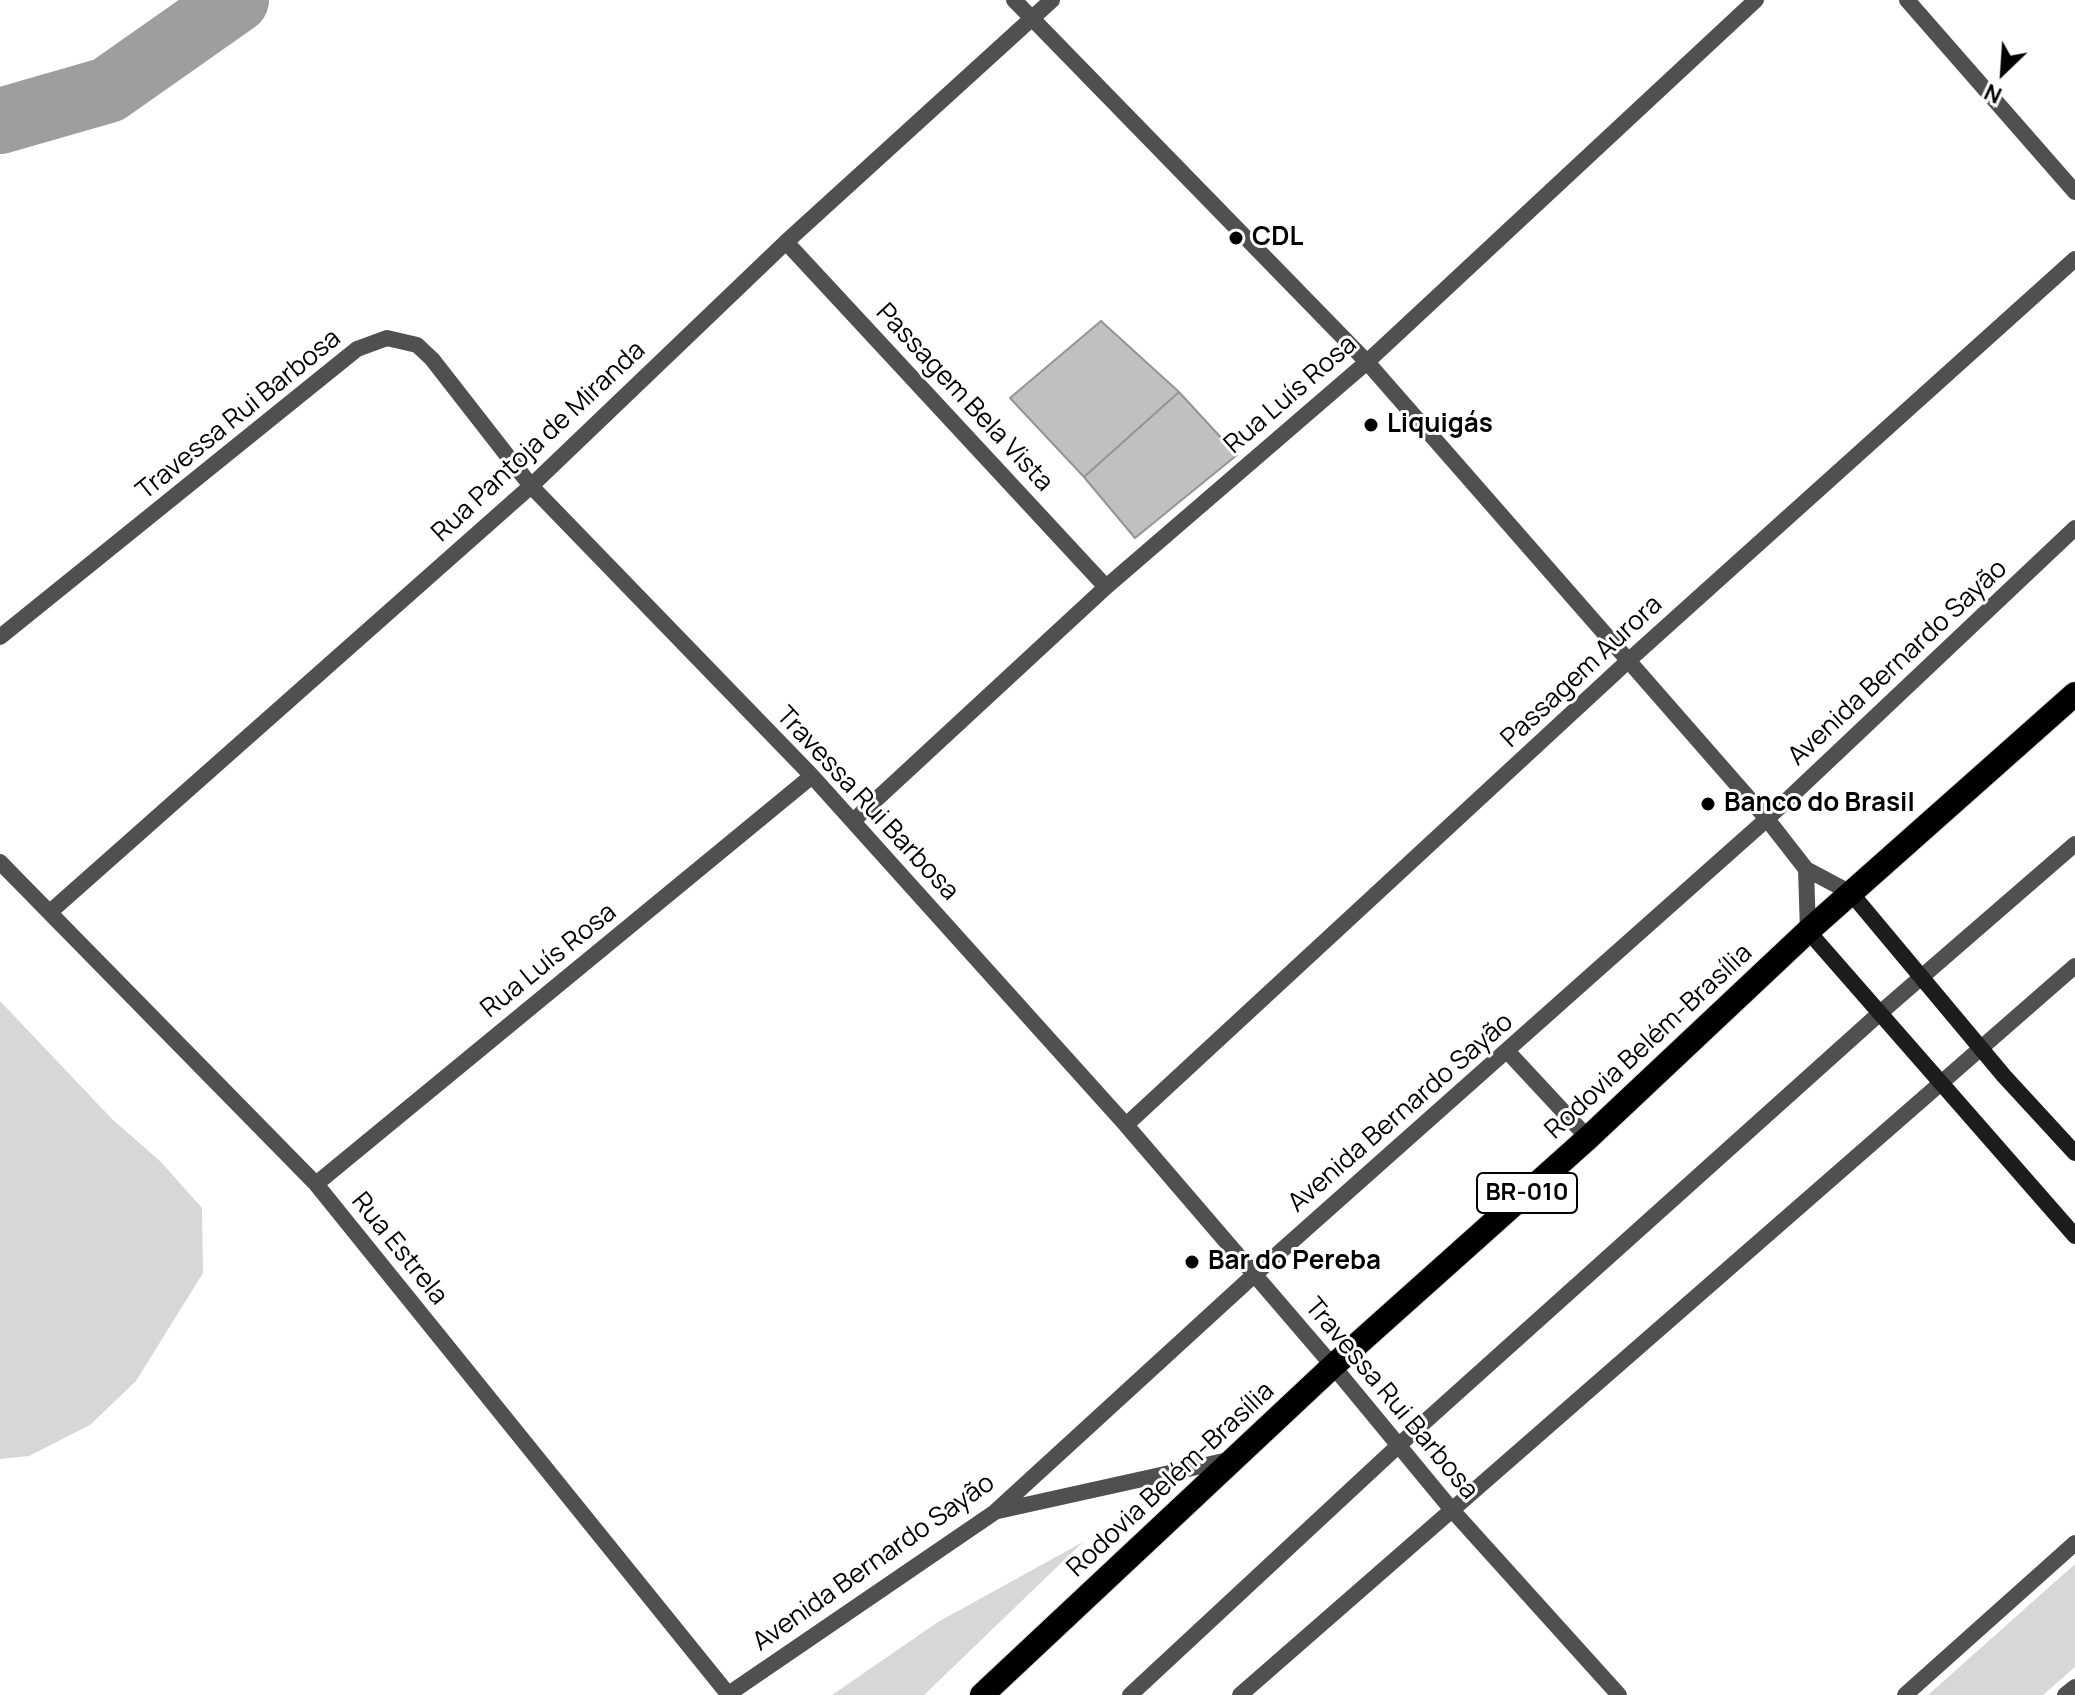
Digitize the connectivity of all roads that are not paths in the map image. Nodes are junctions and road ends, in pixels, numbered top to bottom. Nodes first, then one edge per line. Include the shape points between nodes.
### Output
1 (1014, 0) edge
2 (1052, 0) edge
3 (1756, 0) edge
4 (1907, 0) edge
5 (1031, 19) junction
6 (2075, 192) edge
7 (786, 242) junction
8 (2075, 259) edge
9 (1367, 362) junction
10 (531, 486) junction
11 (2075, 528) edge
12 (1106, 587) junction
13 (0, 637) edge
14 (1628, 661) junction
15 (2075, 694) edge
16 (812, 776) junction
17 (1767, 819) junction
18 (853, 821) junction
19 (2075, 844) edge
20 (0, 862) edge
21 (1806, 869) junction
22 (1851, 893) junction
23 (50, 912) junction
24 (1808, 931) junction
25 (2075, 966) edge
26 (1922, 979) junction
27 (1880, 1013) junction
28 (1981, 1049) junction
29 (1508, 1052) junction
30 (1942, 1085) junction
31 (1126, 1125) junction
32 (1588, 1138) junction
33 (2075, 1153) edge
34 (316, 1184) junction
35 (2075, 1236) edge
36 (1254, 1275) junction
37 (1333, 1366) junction
38 (1399, 1445) junction
39 (1234, 1459) junction
40 (1452, 1510) junction
41 (995, 1512) junction
42 (2075, 1543) edge
43 (2075, 1687) edge
44 (727, 1695) edge
45 (982, 1695) edge
46 (1130, 1695) edge
47 (1240, 1695) edge
48 (1619, 1695) edge
49 (1905, 1695) edge
50 (2065, 1695) edge

1 - 5 street
2 - 5 street, Rua Pantoja de Miranda
3 - 9 street, Rua Luís Rosa
4 - 6 street
5 - 7 street, Rua Pantoja de Miranda
5 - 9 street
7 - 10 street, Rua Pantoja de Miranda
7 - 12 street, Passagem Bela Vista
8 - 14 street, Passagem Aurora
9 - 12 street, Rua Luís Rosa
9 - 14 street
10 - 13 street, Travessa Rui Barbosa via 432,359 400,338 376,340 357,349
10 - 16 street, Travessa Rui Barbosa
10 - 23 street, Rua Pantoja de Miranda
11 - 17 street, Avenida Bernardo Sayão
12 - 18 street, Rua Luís Rosa
14 - 17 street
14 - 31 street, Passagem Aurora
15 - 22 highway, Rodovia Belém-Brasília / BR-010
16 - 18 street, Travessa Rui Barbosa
16 - 34 street, Rua Luís Rosa
17 - 21 street
17 - 29 street, Avenida Bernardo Sayão
18 - 31 street, Travessa Rui Barbosa
19 - 26 street
20 - 23 street, Rua Estrela
21 - 22 street
21 - 24 street
22 - 24 highway, Rodovia Belém-Brasília / BR-010
22 - 26 street
23 - 34 street, Rua Estrela
24 - 27 street
24 - 32 highway, Rodovia Belém-Brasília / BR-010
25 - 28 street
26 - 27 street
26 - 28 street
27 - 30 street
27 - 38 street
28 - 30 street
28 - 33 street
29 - 32 street
29 - 36 street, Avenida Bernardo Sayão
30 - 35 street
30 - 40 street
31 - 36 street, Travessa Rui Barbosa
32 - 37 highway, Rodovia Belém-Brasília / BR-010
34 - 44 street, Rua Estrela
36 - 37 street, Travessa Rui Barbosa
36 - 41 street, Avenida Bernardo Sayão
37 - 38 street, Travessa Rui Barbosa
37 - 39 highway, Rodovia Belém-Brasília / BR-010
38 - 40 street, Travessa Rui Barbosa
38 - 46 street
39 - 41 street
39 - 45 highway, Rodovia Belém-Brasília / BR-010
40 - 47 street
40 - 48 street, Travessa Rui Barbosa
41 - 44 street, Avenida Bernardo Sayão
42 - 49 street
43 - 50 street

